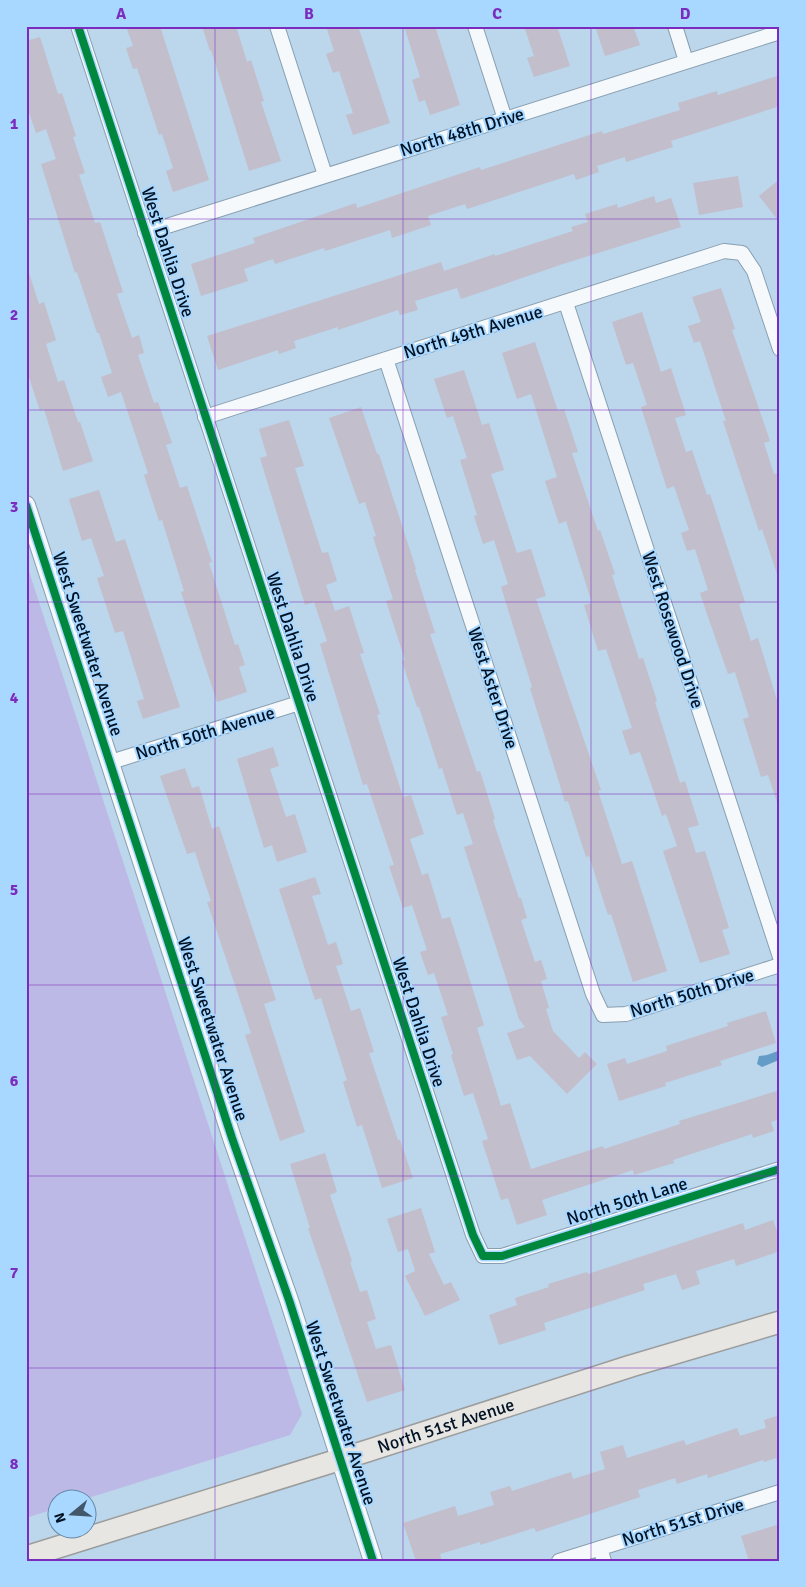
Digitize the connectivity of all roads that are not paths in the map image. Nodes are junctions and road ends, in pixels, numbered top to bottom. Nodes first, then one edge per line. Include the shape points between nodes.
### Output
1 (78, 26) edge
2 (277, 26) edge
3 (475, 26) edge
4 (675, 26) edge
5 (780, 32) edge
6 (686, 61) junction
7 (505, 119) junction
8 (325, 175) junction
9 (146, 233) junction
10 (566, 302) junction
11 (780, 349) edge
12 (386, 359) junction
13 (205, 417) junction
14 (26, 505) edge
15 (299, 704) junction
16 (111, 762) junction
17 (780, 956) edge
18 (780, 965) edge
19 (603, 1015) joint
20 (780, 1169) edge
21 (483, 1256) joint
22 (780, 1322) edge
23 (340, 1459) junction
24 (780, 1492) edge
25 (602, 1554) edge
26 (26, 1557) edge
27 (373, 1561) edge
28 (558, 1561) edge

1 - 9 street, West Dahlia Drive
2 - 8 street
3 - 7 street
4 - 6 street
5 - 6 street, North 48th Drive
6 - 7 street, North 48th Drive
7 - 8 street, North 48th Drive
8 - 9 street, North 48th Drive
9 - 13 street, West Dahlia Drive
10 - 11 street, North 49th Avenue via 724,251 742,253 754,271
10 - 12 street, North 49th Avenue
10 - 17 street, West Rosewood Drive
12 - 13 street, North 49th Avenue
12 - 19 street, West Aster Drive via 590,985
13 - 15 street, West Dahlia Drive
14 - 16 street, West Sweetwater Avenue
15 - 16 street, North 50th Avenue
15 - 21 street, West Dahlia Drive via 473,1235
16 - 23 street, West Sweetwater Avenue
18 - 19 street, North 50th Drive via 626,1014
20 - 21 street, North 50th Lane via 502,1256
22 - 23 main road, North 51st Avenue
23 - 26 main road, North 51st Avenue
23 - 27 street, West Sweetwater Avenue
24 - 25 street, North 51st Drive
25 - 28 street, North 51st Drive

